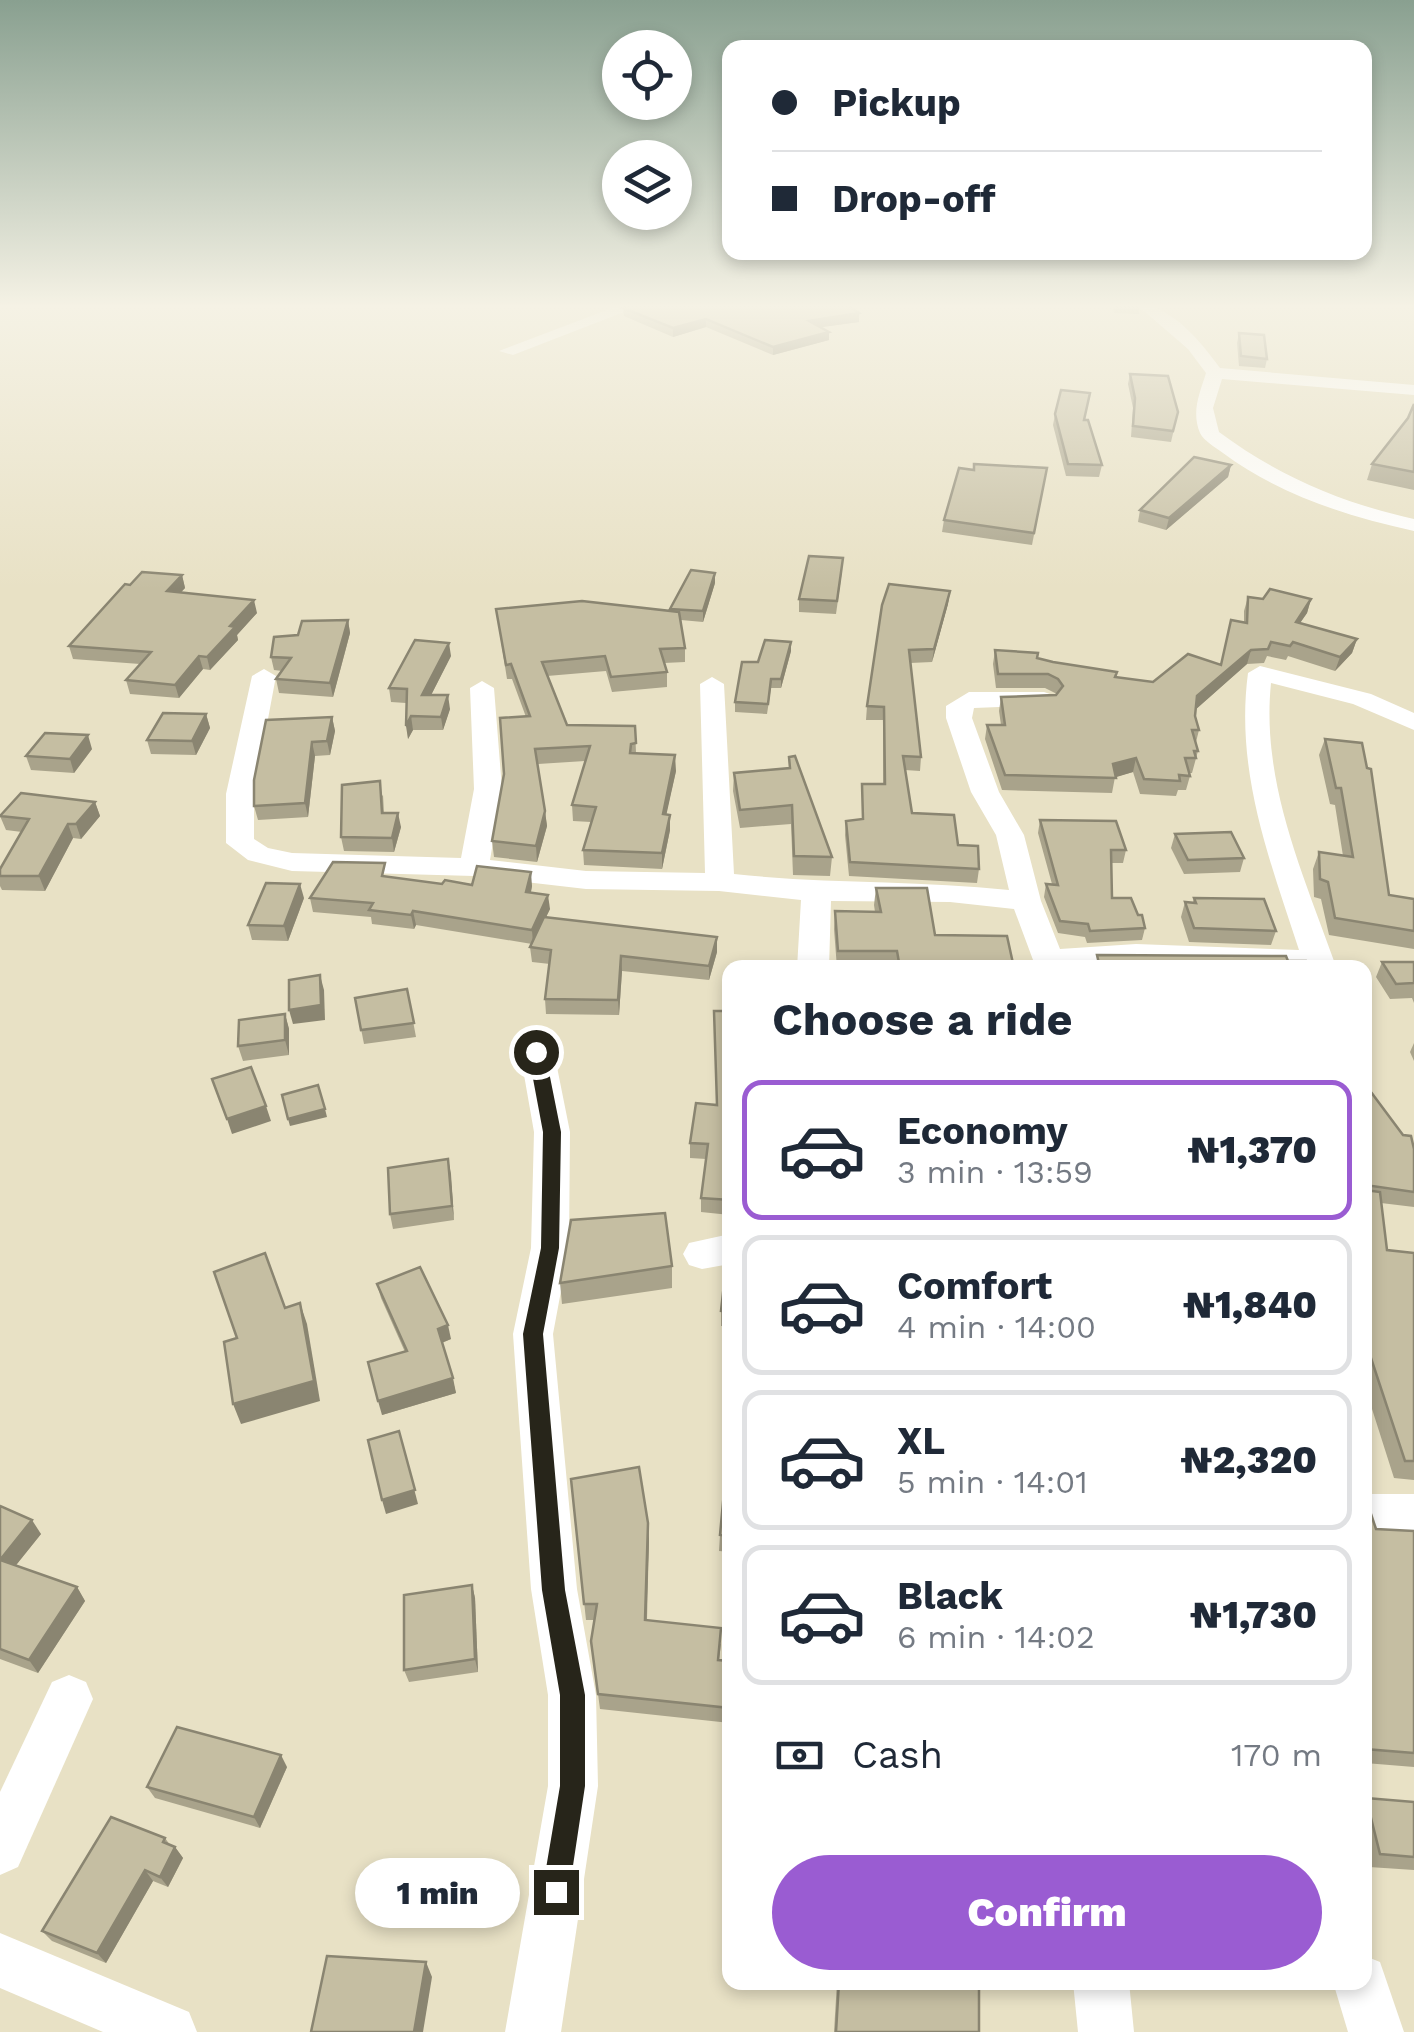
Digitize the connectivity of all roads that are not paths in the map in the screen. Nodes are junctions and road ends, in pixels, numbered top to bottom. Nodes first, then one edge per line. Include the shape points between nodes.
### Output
1 (1207, 400) edge
2 (1414, 525) edge
3 (264, 676) dead end
4 (712, 684) dead end
5 (482, 688) dead end
6 (1044, 700) edge
7 (1414, 722) edge
8 (474, 867) junction
9 (719, 882) junction
10 (816, 892) junction
11 (1026, 901) junction
12 (812, 960) edge
13 (1050, 960) edge
14 (1086, 960) edge
15 (1292, 960) edge
16 (1318, 960) edge
17 (536, 1052) dead end
18 (1372, 1515) edge
19 (1414, 1516) edge
20 (69, 1699) dead end
21 (0, 1849) edge
22 (0, 1960) edge
23 (1102, 1990) edge
24 (1363, 1990) edge
25 (169, 2032) edge
26 (533, 2032) edge
27 (1106, 2032) edge
28 (1376, 2032) edge

1 - 2 street via 1201,435 1218,449 1346,509
3 - 8 street via 240,794 240,843 292,862
4 - 9 street via 723,822
5 - 8 street via 488,789
6 - 11 street via 969,700 959,706 985,792 1010,835
7 - 16 street via 1362,698 1260,673 1254,702 1262,782
8 - 9 street via 586,880
9 - 10 street
10 - 11 street
10 - 12 street
11 - 13 street
14 - 15 street via 1136,954
17 - 26 street via 552,1132 550,1248 533,1334 554,1590 572,1695 573,1786
18 - 19 street
20 - 21 street
22 - 25 street
23 - 27 street
24 - 28 street

